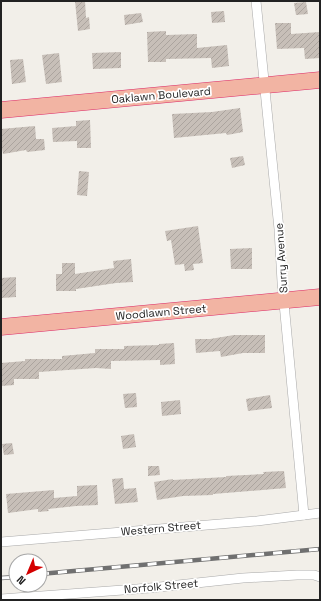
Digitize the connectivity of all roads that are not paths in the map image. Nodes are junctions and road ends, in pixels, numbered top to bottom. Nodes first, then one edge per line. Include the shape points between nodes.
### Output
1 (256, 1) edge
2 (320, 80) edge
3 (264, 85) junction
4 (1, 110) edge
5 (320, 297) edge
6 (284, 300) junction
7 (1, 327) edge
8 (320, 513) edge
9 (304, 515) junction
10 (1, 542) edge
11 (320, 577) edge
12 (1, 599) edge

1 - 3 street, Surry Avenue
2 - 3 highway, Oaklawn Boulevard
3 - 4 highway, Oaklawn Boulevard
3 - 6 street, Surry Avenue
5 - 6 highway, Woodlawn Street
6 - 7 highway, Woodlawn Street
6 - 9 street, Surry Avenue
8 - 9 street, Western Street
9 - 10 street, Western Street
11 - 12 street, Norfolk Street via 297,574

